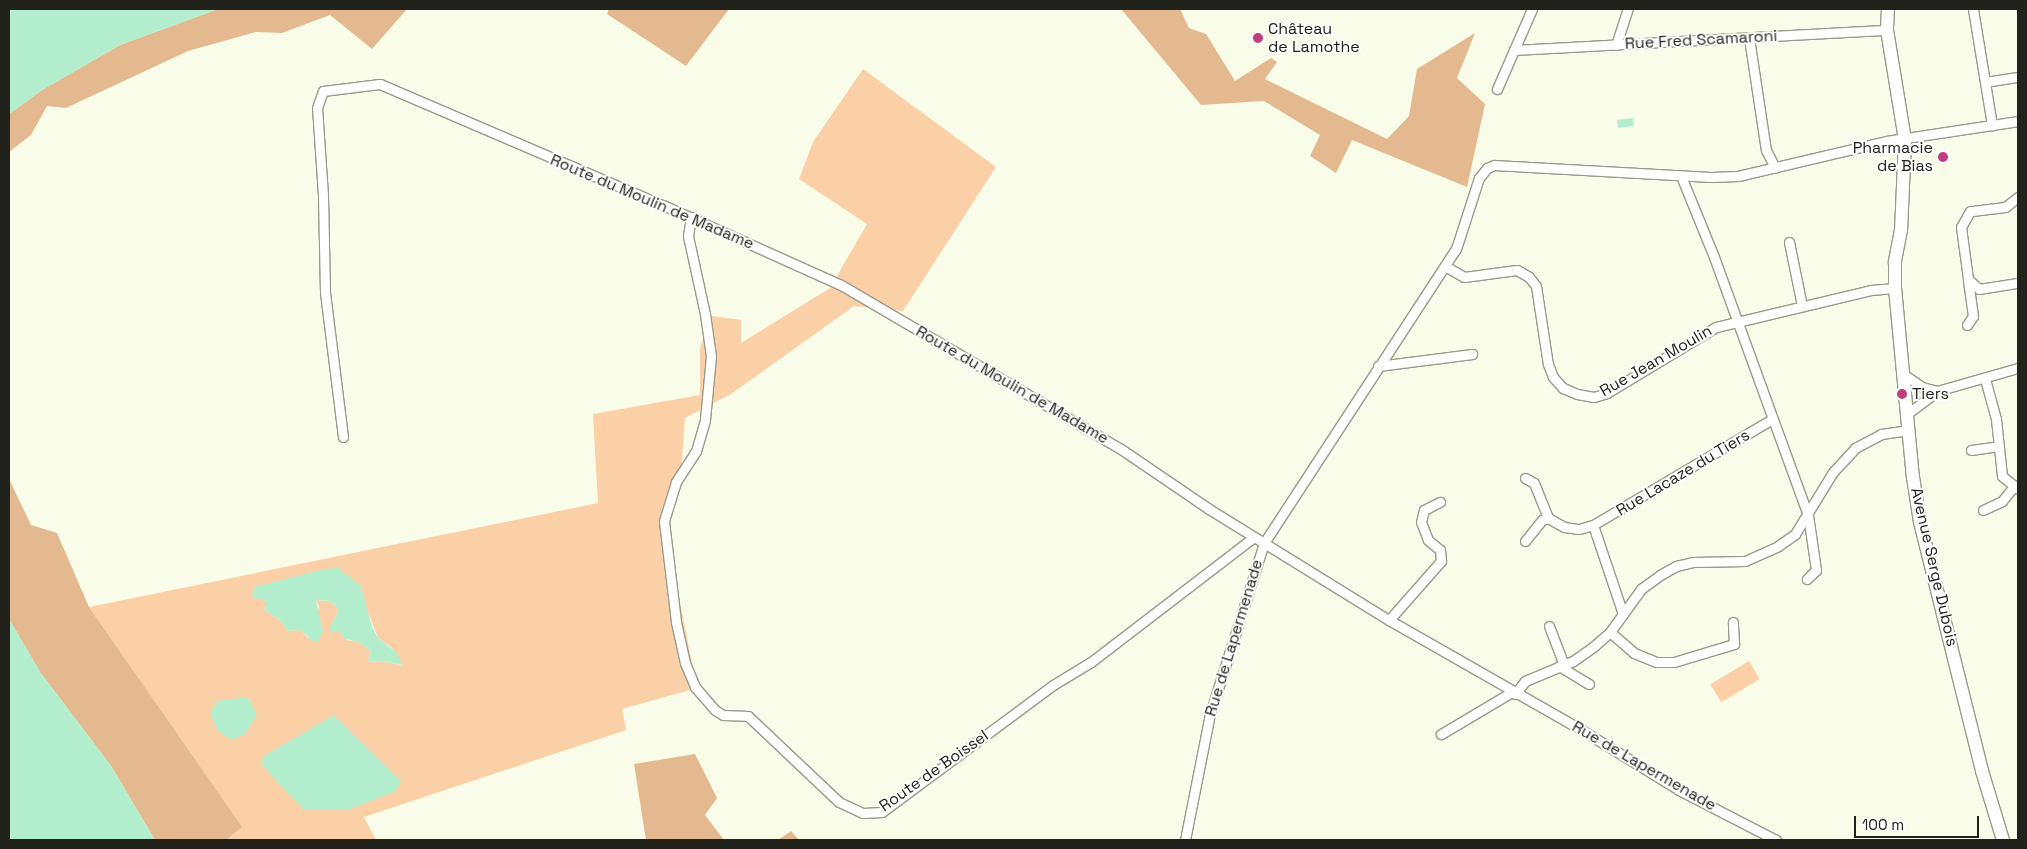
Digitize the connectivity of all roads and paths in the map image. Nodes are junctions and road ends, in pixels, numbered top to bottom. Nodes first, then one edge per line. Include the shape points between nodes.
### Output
1 (1532, 9) edge
2 (1628, 9) edge
3 (1888, 9) edge
4 (1973, 9) edge
5 (1887, 30) junction
6 (1750, 38) junction
7 (1616, 45) junction
8 (1514, 50) junction
9 (2018, 77) edge
10 (1985, 82) junction
11 (1497, 89) dead end
12 (2018, 121) edge
13 (1992, 125) junction
14 (1905, 140) junction
15 (1775, 168) junction
16 (1681, 176) junction
17 (2018, 197) edge
18 (691, 217) junction
19 (1788, 242) dead end
20 (1445, 266) junction
21 (1968, 279) junction
22 (2018, 283) edge
23 (1895, 288) junction
24 (1802, 306) junction
25 (1737, 321) junction
26 (1967, 325) dead end
27 (1472, 354) dead end
28 (1378, 366) junction
29 (2018, 368) edge
30 (1903, 374) junction
31 (1985, 380) junction
32 (1938, 391) junction
33 (1907, 414) junction
34 (1772, 419) junction
35 (1908, 430) junction
36 (343, 437) dead end
37 (1999, 446) junction
38 (1971, 450) dead end
39 (1524, 478) dead end
40 (2016, 488) edge
41 (1440, 502) dead end
42 (1983, 510) dead end
43 (1808, 516) junction
44 (1548, 518) junction
45 (1593, 525) junction
46 (1254, 537) junction
47 (1525, 542) dead end
48 (1264, 543) junction
49 (1807, 579) dead end
50 (1623, 614) junction
51 (1389, 620) junction
52 (1733, 622) dead end
53 (1549, 626) dead end
54 (1610, 632) junction
55 (1562, 666) junction
56 (1589, 684) dead end
57 (1514, 693) junction
58 (1441, 734) dead end
59 (1185, 840) edge
60 (1776, 840) edge
61 (2003, 840) edge

1 - 8 street
2 - 7 street
3 - 5 street, Avenue Serge Dubois
4 - 10 street
5 - 6 street, Rue Fred Scamaroni
5 - 14 street, Avenue Serge Dubois
6 - 7 street, Rue Fred Scamaroni
6 - 15 street via 1766,150
7 - 8 street, Rue Fred Scamaroni
8 - 11 street
9 - 10 street
10 - 13 street
12 - 13 street
13 - 14 street
14 - 15 street via 1886,141
14 - 23 street, Avenue Serge Dubois
15 - 16 street via 1738,176
16 - 20 street via 1494,165 1479,178 1456,249
16 - 25 street
17 - 21 street via 2005,207 1970,211 1961,227
18 - 36 street, Route du Moulin de Madame via 380,84 322,91 317,108 324,195 325,292
18 - 46 street, Route du Moulin de Madame via 841,285 1121,448
18 - 46 street, Route de Boissel via 688,236 711,356 705,420 696,451 676,482 664,521 676,622 685,663 696,687 715,710 723,715 748,716 839,802 863,813 882,812 1053,685 1091,662
19 - 24 street
20 - 25 street, Rue Jean Moulin via 1464,277 1516,270 1528,277 1536,286 1548,364 1553,377 1563,388 1577,394 1594,396 1607,393 1716,327
20 - 28 street
21 - 22 street via 1979,289
21 - 26 street via 1973,316
23 - 24 street, Rue Jean Moulin via 1871,290
23 - 30 street, Avenue Serge Dubois
24 - 25 street, Rue Jean Moulin
25 - 34 street
27 - 28 street
28 - 48 street
29 - 31 street
30 - 32 street via 1922,387
30 - 33 street, Avenue Serge Dubois
31 - 32 street
31 - 37 street via 1996,419
32 - 33 street
33 - 35 street, Avenue Serge Dubois
34 - 43 street
34 - 45 street, Rue Lacaze du Tiers
35 - 43 street via 1881,434 1855,448 1833,472
35 - 61 street, Avenue Serge Dubois via 1920,522 1982,771
37 - 38 street
37 - 40 street via 2002,476
39 - 44 street via 1534,483
40 - 42 street via 2002,501
41 - 51 street via 1424,510 1421,522 1428,540 1440,550 1441,561
43 - 49 street via 1816,570
43 - 50 street via 1795,534 1762,555 1745,561 1693,562 1676,566 1641,589
44 - 45 street via 1564,527 1579,529
44 - 47 street via 1542,520
45 - 50 street
46 - 48 street, Route du Moulin de Madame
48 - 51 street, Rue de Lapermenade
48 - 59 street, Rue de Lapermenade via 1210,714
50 - 54 street
51 - 57 street, Rue de Lapermenade
52 - 54 street via 1734,644 1674,662 1656,662 1634,653
53 - 55 street
54 - 55 street via 1594,647
55 - 56 street
55 - 57 street via 1525,681
57 - 58 street
57 - 60 street, Rue de Lapermenade via 1679,790

